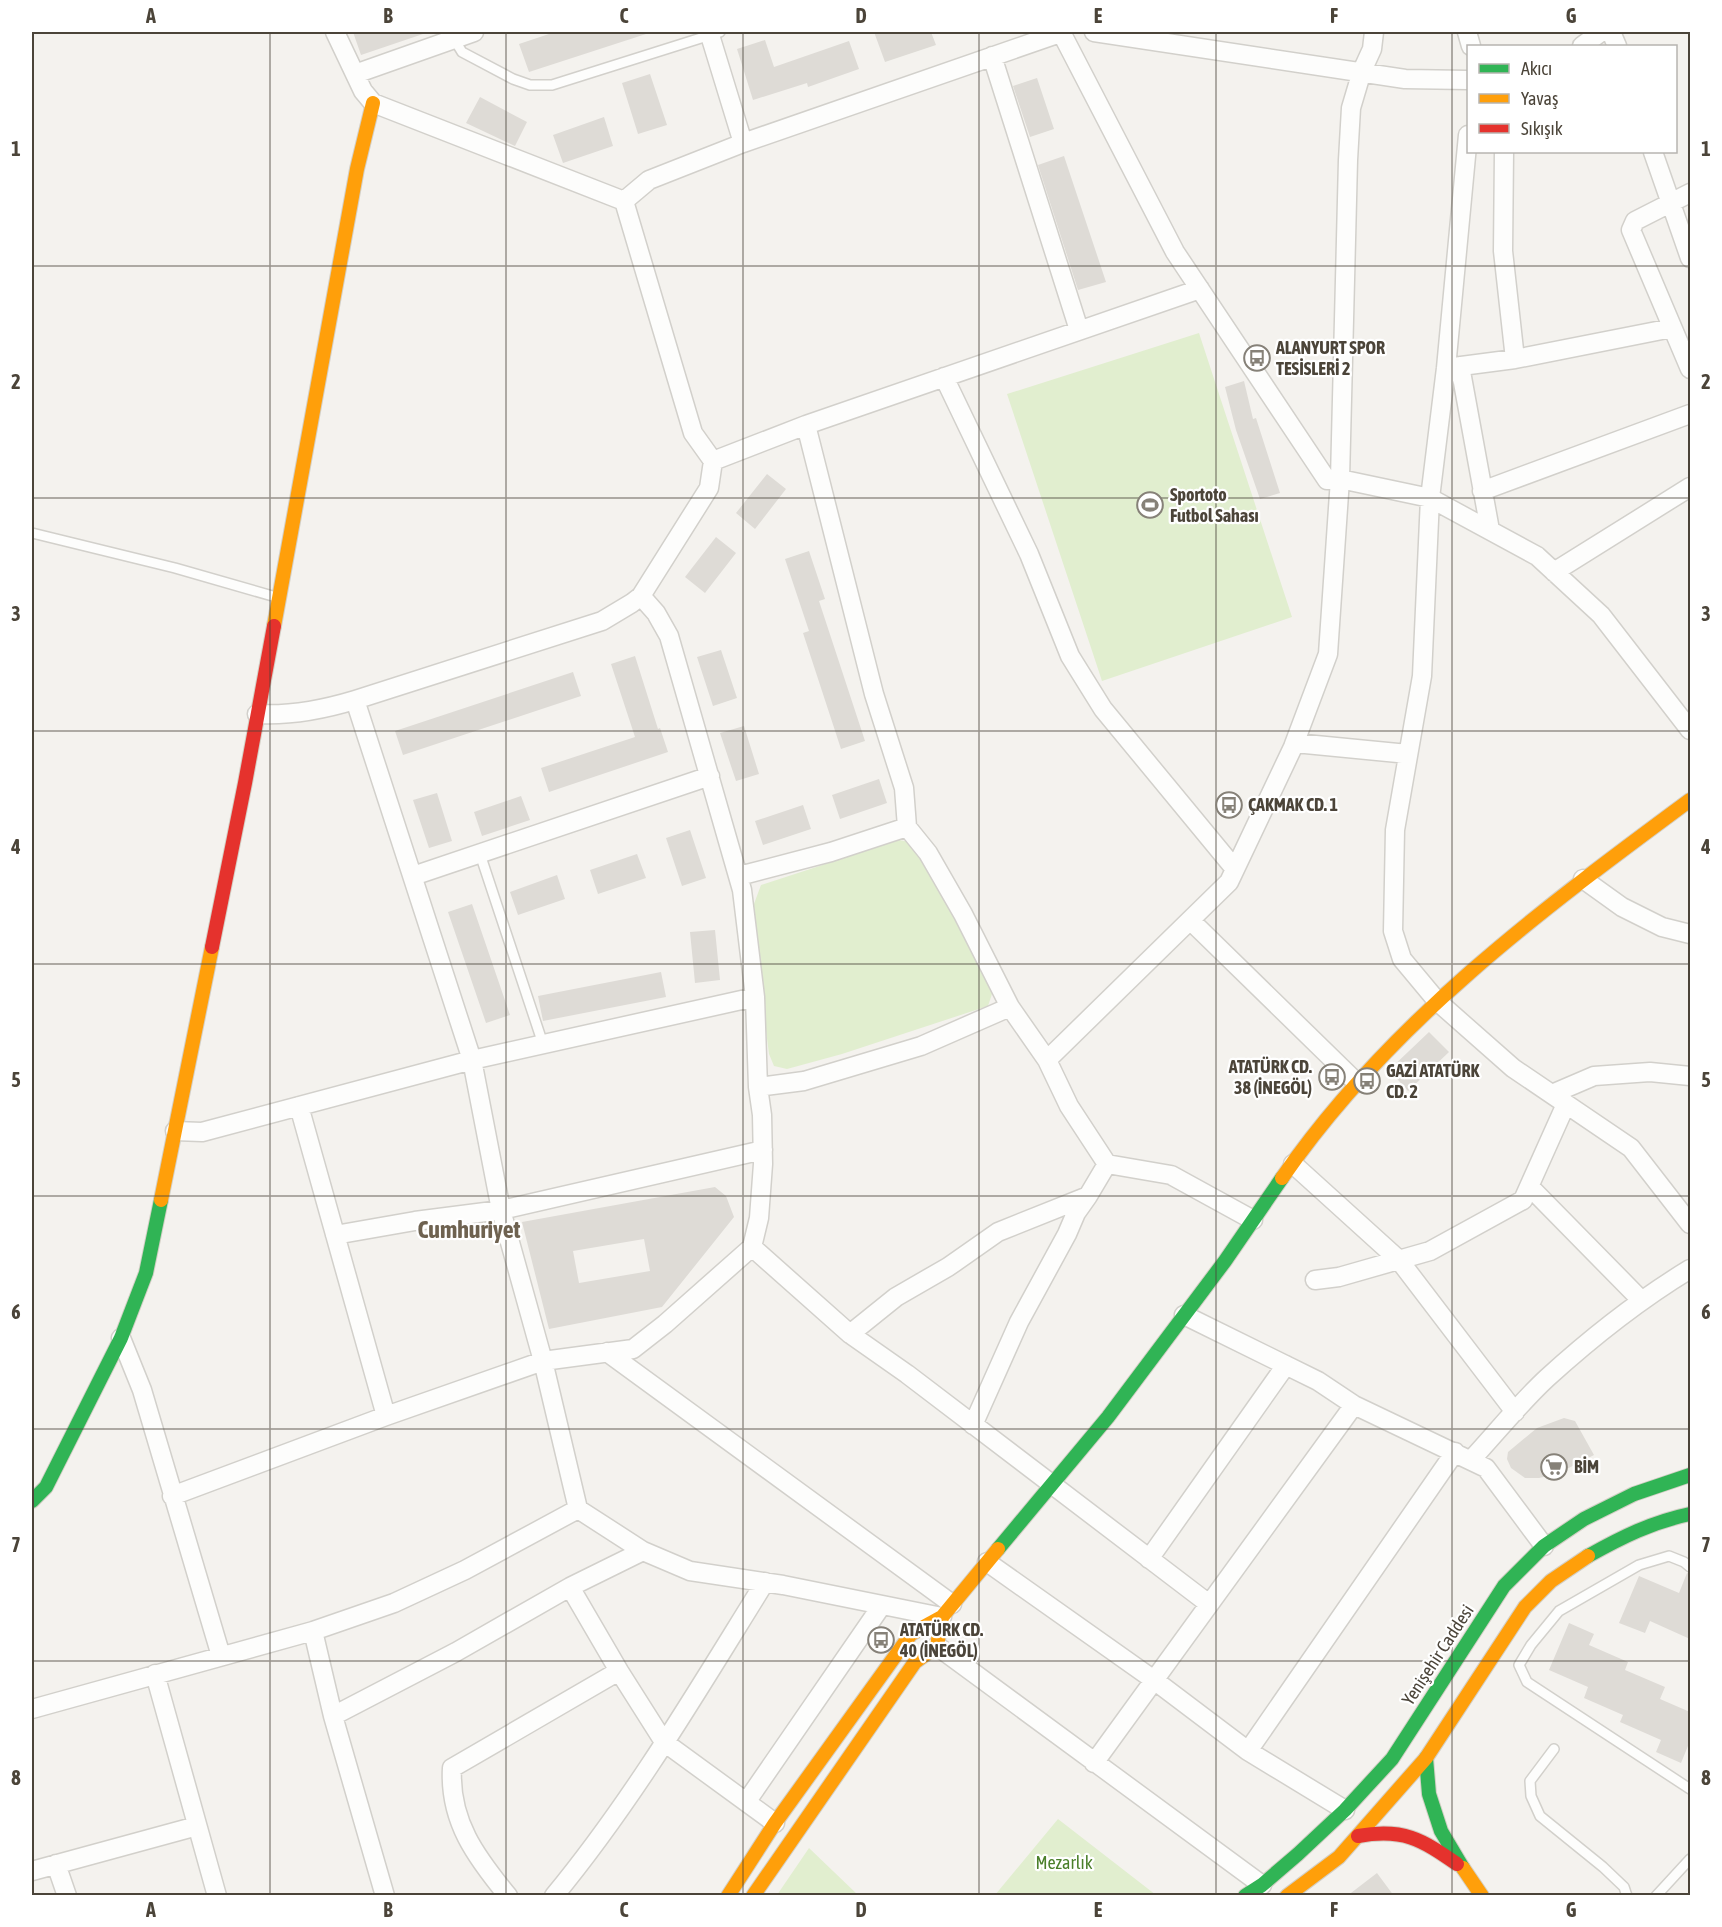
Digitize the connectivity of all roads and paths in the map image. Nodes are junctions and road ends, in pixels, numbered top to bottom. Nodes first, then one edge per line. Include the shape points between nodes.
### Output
1 (335, 32) edge
2 (474, 32) edge
3 (1062, 32) edge
4 (1094, 32) edge
5 (1374, 32) edge
6 (1601, 32) edge
7 (713, 33) edge
8 (454, 39) junction
9 (1582, 45) edge
10 (992, 56) junction
11 (1362, 71) junction
12 (355, 74) junction
13 (1467, 80) edge
14 (373, 103) junction
15 (743, 143) junction
16 (1467, 150) edge
17 (1504, 153) edge
18 (1653, 153) edge
19 (1690, 193) edge
20 (624, 201) junction
21 (1671, 202) junction
22 (1690, 258) edge
23 (1200, 289) junction
24 (1672, 328) junction
25 (1079, 330) junction
26 (1515, 359) junction
27 (1453, 367) junction
28 (1690, 369) edge
29 (944, 377) junction
30 (1690, 414) edge
31 (806, 425) junction
32 (713, 461) junction
33 (1340, 479) junction
34 (1690, 487) edge
35 (1482, 491) junction
36 (1430, 498) junction
37 (1490, 531) junction
38 (32, 533) edge
39 (1554, 572) junction
40 (641, 596) junction
41 (278, 598) junction
42 (355, 700) junction
43 (257, 714) junction
44 (1690, 730) edge
45 (1295, 743) junction
46 (1408, 754) junction
47 (710, 776) junction
48 (1690, 800) edge
49 (907, 828) junction
50 (480, 854) junction
51 (1235, 869) junction
52 (412, 876) junction
53 (739, 876) junction
54 (1583, 879) junction
55 (1190, 920) junction
56 (1690, 934) edge
57 (755, 997) junction
58 (1437, 1001) junction
59 (1010, 1007) junction
60 (543, 1044) junction
61 (472, 1060) junction
62 (1047, 1060) junction
63 (1690, 1076) edge
64 (1357, 1083) junction
65 (758, 1087) junction
66 (1559, 1099) junction
67 (299, 1106) junction
68 (175, 1131) junction
69 (762, 1150) junction
70 (1107, 1164) junction
71 (1293, 1164) junction
72 (1530, 1187) junction
73 (1088, 1196) junction
74 (501, 1210) junction
75 (1253, 1220) junction
76 (1690, 1224) edge
77 (335, 1236) junction
78 (752, 1247) junction
79 (1399, 1260) junction
80 (1690, 1269) edge
81 (1315, 1280) dead end
82 (1641, 1300) junction
83 (1184, 1315) junction
84 (850, 1334) junction
85 (121, 1338) junction
86 (607, 1353) junction
87 (543, 1361) junction
88 (1286, 1365) junction
89 (1354, 1405) junction
90 (1515, 1412) junction
91 (386, 1416) junction
92 (974, 1425) junction
93 (1455, 1452) junction
94 (1472, 1460) junction
95 (1690, 1475) edge
96 (1051, 1485) junction
97 (172, 1496) junction
98 (32, 1502) edge
99 (578, 1509) junction
100 (1690, 1514) edge
101 (1544, 1546) junction
102 (643, 1551) junction
103 (1149, 1559) junction
104 (987, 1562) junction
105 (1690, 1567) edge
106 (765, 1582) junction
107 (570, 1587) junction
108 (1209, 1604) junction
109 (882, 1605) junction
110 (947, 1610) junction
111 (313, 1631) junction
112 (937, 1646) junction
113 (221, 1656) junction
114 (619, 1671) junction
115 (155, 1674) junction
116 (1154, 1680) junction
117 (32, 1709) edge
118 (333, 1716) junction
119 (664, 1743) junction
120 (1554, 1749) dead end
121 (1248, 1751) junction
122 (1426, 1758) junction
123 (1094, 1763) junction
124 (1690, 1789) edge
125 (747, 1801) junction
126 (1345, 1810) junction
127 (775, 1823) junction
128 (197, 1826) junction
129 (1358, 1836) junction
130 (1690, 1859) edge
131 (56, 1864) junction
132 (1463, 1868) junction
133 (32, 1871) edge
134 (1262, 1885) junction
135 (67, 1896) edge
136 (217, 1896) edge
137 (385, 1896) edge
138 (508, 1896) edge
139 (554, 1896) edge
140 (728, 1896) edge
141 (753, 1896) edge
142 (1245, 1896) edge
143 (1287, 1896) edge
144 (1482, 1896) edge
145 (1627, 1896) edge
146 (1656, 1896) edge

1 - 12 street
2 - 8 street
3 - 10 street
3 - 23 street via 1175,252
4 - 11 street
5 - 11 street via 1372,49
6 - 9 street
7 - 8 lane via 541,86 522,82 462,52
7 - 15 street
8 - 12 street
10 - 15 street
10 - 25 street
11 - 13 street via 1405,79
11 - 33 street via 1352,108 1348,160
12 - 14 street
14 - 20 street
14 - 41 main road via 357,169
15 - 20 street via 649,180
16 - 27 street
17 - 26 street via 1503,251
18 - 21 street
19 - 21 street
20 - 32 street via 693,433
21 - 22 street
21 - 24 street via 1635,221 1631,230
23 - 25 street
23 - 33 street via 1327,480
24 - 26 street
24 - 28 street
25 - 29 street
26 - 27 street
27 - 35 street
27 - 36 street
29 - 31 street
29 - 51 street via 1029,554 1070,656 1103,709
30 - 35 street
31 - 32 street
31 - 49 street via 874,694 904,788
32 - 40 street via 709,488
33 - 36 street
33 - 45 street via 1328,654
34 - 39 street
35 - 37 street
36 - 37 street
36 - 46 street via 1422,676
37 - 39 street via 1537,556
38 - 41 lane
39 - 44 street via 1601,615
40 - 42 street via 602,621
40 - 47 street via 669,636
41 - 43 main road
42 - 43 street via 319,710
42 - 52 street
43 - 68 main road
45 - 46 street
45 - 51 street
46 - 58 street via 1395,830 1393,932 1402,959
47 - 50 street
47 - 53 street
48 - 54 main road
49 - 53 street
49 - 59 street via 928,853
50 - 52 street
50 - 60 lane
51 - 55 street via 1229,882
52 - 61 street
53 - 57 street
54 - 56 street via 1622,907 1662,927
54 - 58 main road
55 - 62 street
55 - 64 street
57 - 60 street
57 - 65 street
58 - 64 main road
58 - 66 street via 1513,1068
59 - 62 street
59 - 65 street via 921,1046 804,1081
60 - 61 street
61 - 67 street
61 - 74 street
62 - 70 street via 1069,1106
63 - 66 street via 1650,1072 1593,1076
64 - 71 main road
65 - 69 street
66 - 72 street
66 - 76 street via 1631,1148
67 - 68 street via 202,1132
67 - 77 street
68 - 85 main road via 146,1273
69 - 74 street
69 - 78 street via 759,1218
70 - 73 street
70 - 75 street via 1171,1175
71 - 75 main road
71 - 79 street
72 - 79 street via 1523,1200 1430,1251
72 - 82 street
73 - 84 street via 998,1232 896,1297
73 - 92 street via 1019,1322
74 - 77 street
74 - 87 street
75 - 83 main road
77 - 91 street
78 - 84 street
78 - 86 street via 633,1348
79 - 81 street
79 - 90 street
80 - 82 street
82 - 90 street via 1546,1379
83 - 88 street
83 - 96 main road
84 - 92 street
85 - 97 street via 142,1390
85 - 98 main road via 46,1487
86 - 87 street
86 - 110 street
87 - 91 street
87 - 99 street
88 - 89 street
88 - 103 street
89 - 93 street
89 - 108 street
90 - 94 street
91 - 97 street
92 - 96 street
93 - 94 street
93 - 121 street
94 - 101 street via 1486,1468
95 - 101 main road, Yenişehir Caddesi via 1634,1494 1584,1519
96 - 103 street
96 - 104 main road
97 - 113 street
99 - 102 street
99 - 111 street via 394,1603
100 - 122 main road via 1626,1534 1551,1581 1525,1607 1497,1646
101 - 126 main road, Yenişehir Caddesi via 1504,1586 1392,1759
102 - 106 street via 690,1571
102 - 107 street
103 - 108 street
104 - 110 main road
104 - 116 street
105 - 124 lane via 1669,1556 1639,1565 1559,1611 1519,1665 1527,1682
106 - 109 street
106 - 119 street
107 - 114 street
107 - 118 street
108 - 116 street
109 - 110 street
109 - 125 street
110 - 112 main road
110 - 127 main road via 911,1634
111 - 113 street
111 - 118 street
112 - 123 street
112 - 141 main road via 915,1662
113 - 115 street
114 - 119 street
114 - 138 street via 452,1768 451,1780 464,1833 478,1859
115 - 117 street
115 - 128 street
116 - 121 street
116 - 123 street
118 - 137 street
119 - 125 street
119 - 139 street
120 - 145 lane via 1530,1781 1531,1796 1540,1816 1603,1867 1624,1887
121 - 126 street
122 - 129 main road
122 - 132 main road via 1429,1794 1441,1831
123 - 134 street
125 - 127 street
126 - 134 main road, Yenişehir Caddesi
127 - 140 main road
128 - 131 street
128 - 136 street
129 - 132 main road via 1381,1832 1402,1835 1426,1843
129 - 143 main road via 1339,1857
130 - 146 lane
131 - 133 street
131 - 135 street
132 - 144 main road
134 - 142 main road, Yenişehir Caddesi

